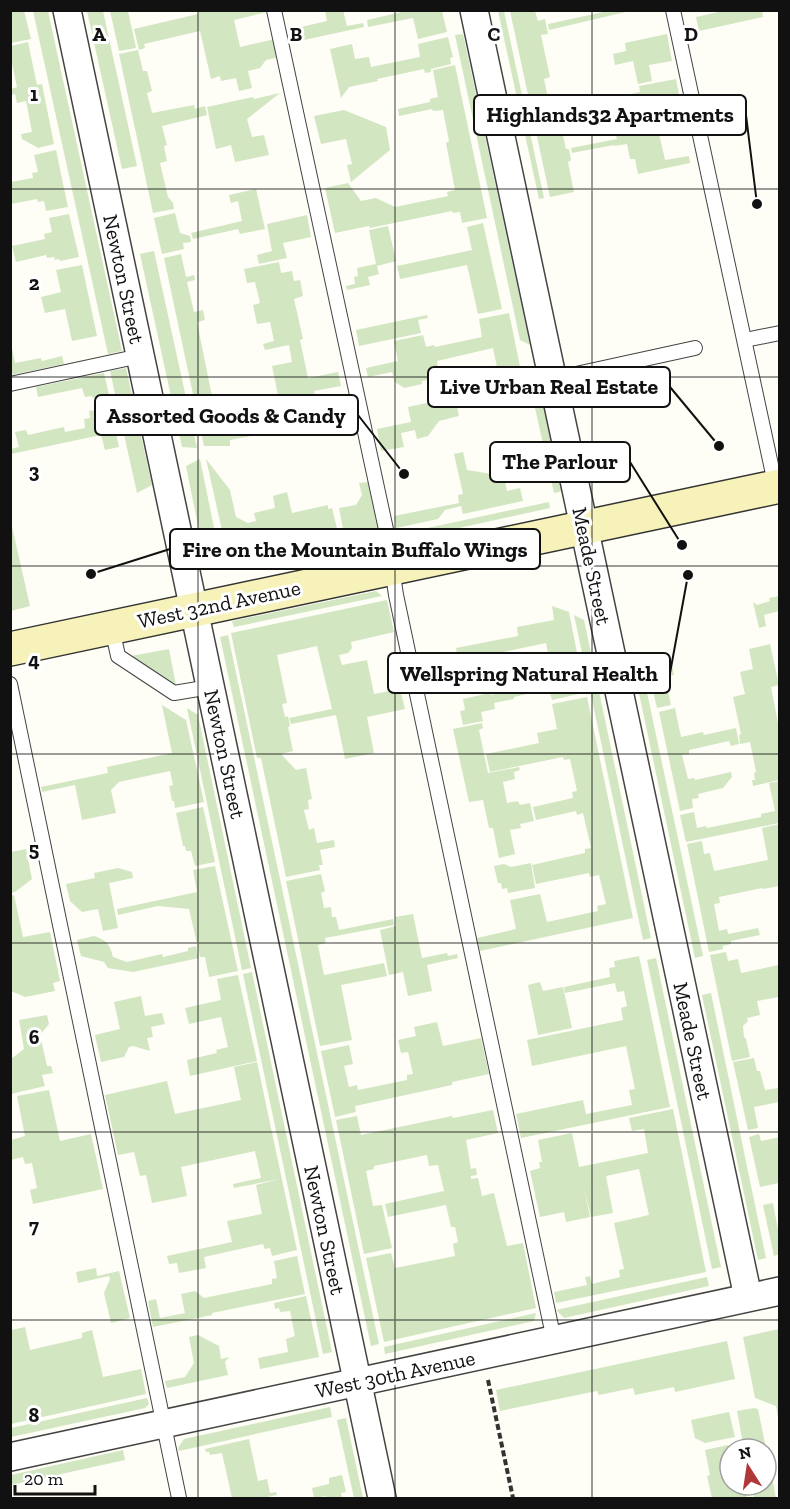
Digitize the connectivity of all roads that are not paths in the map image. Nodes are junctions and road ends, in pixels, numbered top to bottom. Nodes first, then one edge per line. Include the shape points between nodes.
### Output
1 (67, 10) edge
2 (274, 10) edge
3 (474, 10) edge
4 (673, 10) edge
5 (780, 333) edge
6 (745, 340) junction
7 (695, 348) dead end
8 (140, 356) junction
9 (553, 379) junction
10 (10, 384) edge
11 (778, 491) edge
12 (584, 527) junction
13 (392, 567) junction
14 (194, 609) junction
15 (112, 627) junction
16 (10, 649) edge
17 (10, 684) edge
18 (210, 687) junction
19 (780, 1291) edge
20 (748, 1297) junction
21 (554, 1340) junction
22 (357, 1382) junction
23 (164, 1424) junction
24 (10, 1457) edge
25 (179, 1498) edge
26 (382, 1498) edge

1 - 8 street, Newton Street
2 - 13 lane
3 - 9 street, Meade Street
4 - 6 lane
5 - 6 lane
6 - 11 lane
7 - 9 lane
8 - 10 lane
8 - 14 street, Newton Street
9 - 12 street, Meade Street
11 - 12 street, West 32nd Avenue
12 - 13 street, West 32nd Avenue
12 - 20 street, Meade Street
13 - 14 street, West 32nd Avenue
13 - 21 lane
14 - 15 street, West 32nd Avenue
14 - 18 street, Newton Street
15 - 16 street, West 32nd Avenue
15 - 18 lane via 118,656 174,693
17 - 23 lane
18 - 22 street, Newton Street
19 - 20 street, West 30th Avenue
20 - 21 street, West 30th Avenue
21 - 22 street, West 30th Avenue
22 - 23 street, West 30th Avenue
22 - 26 street, Newton Street
23 - 24 street, West 30th Avenue
23 - 25 lane

